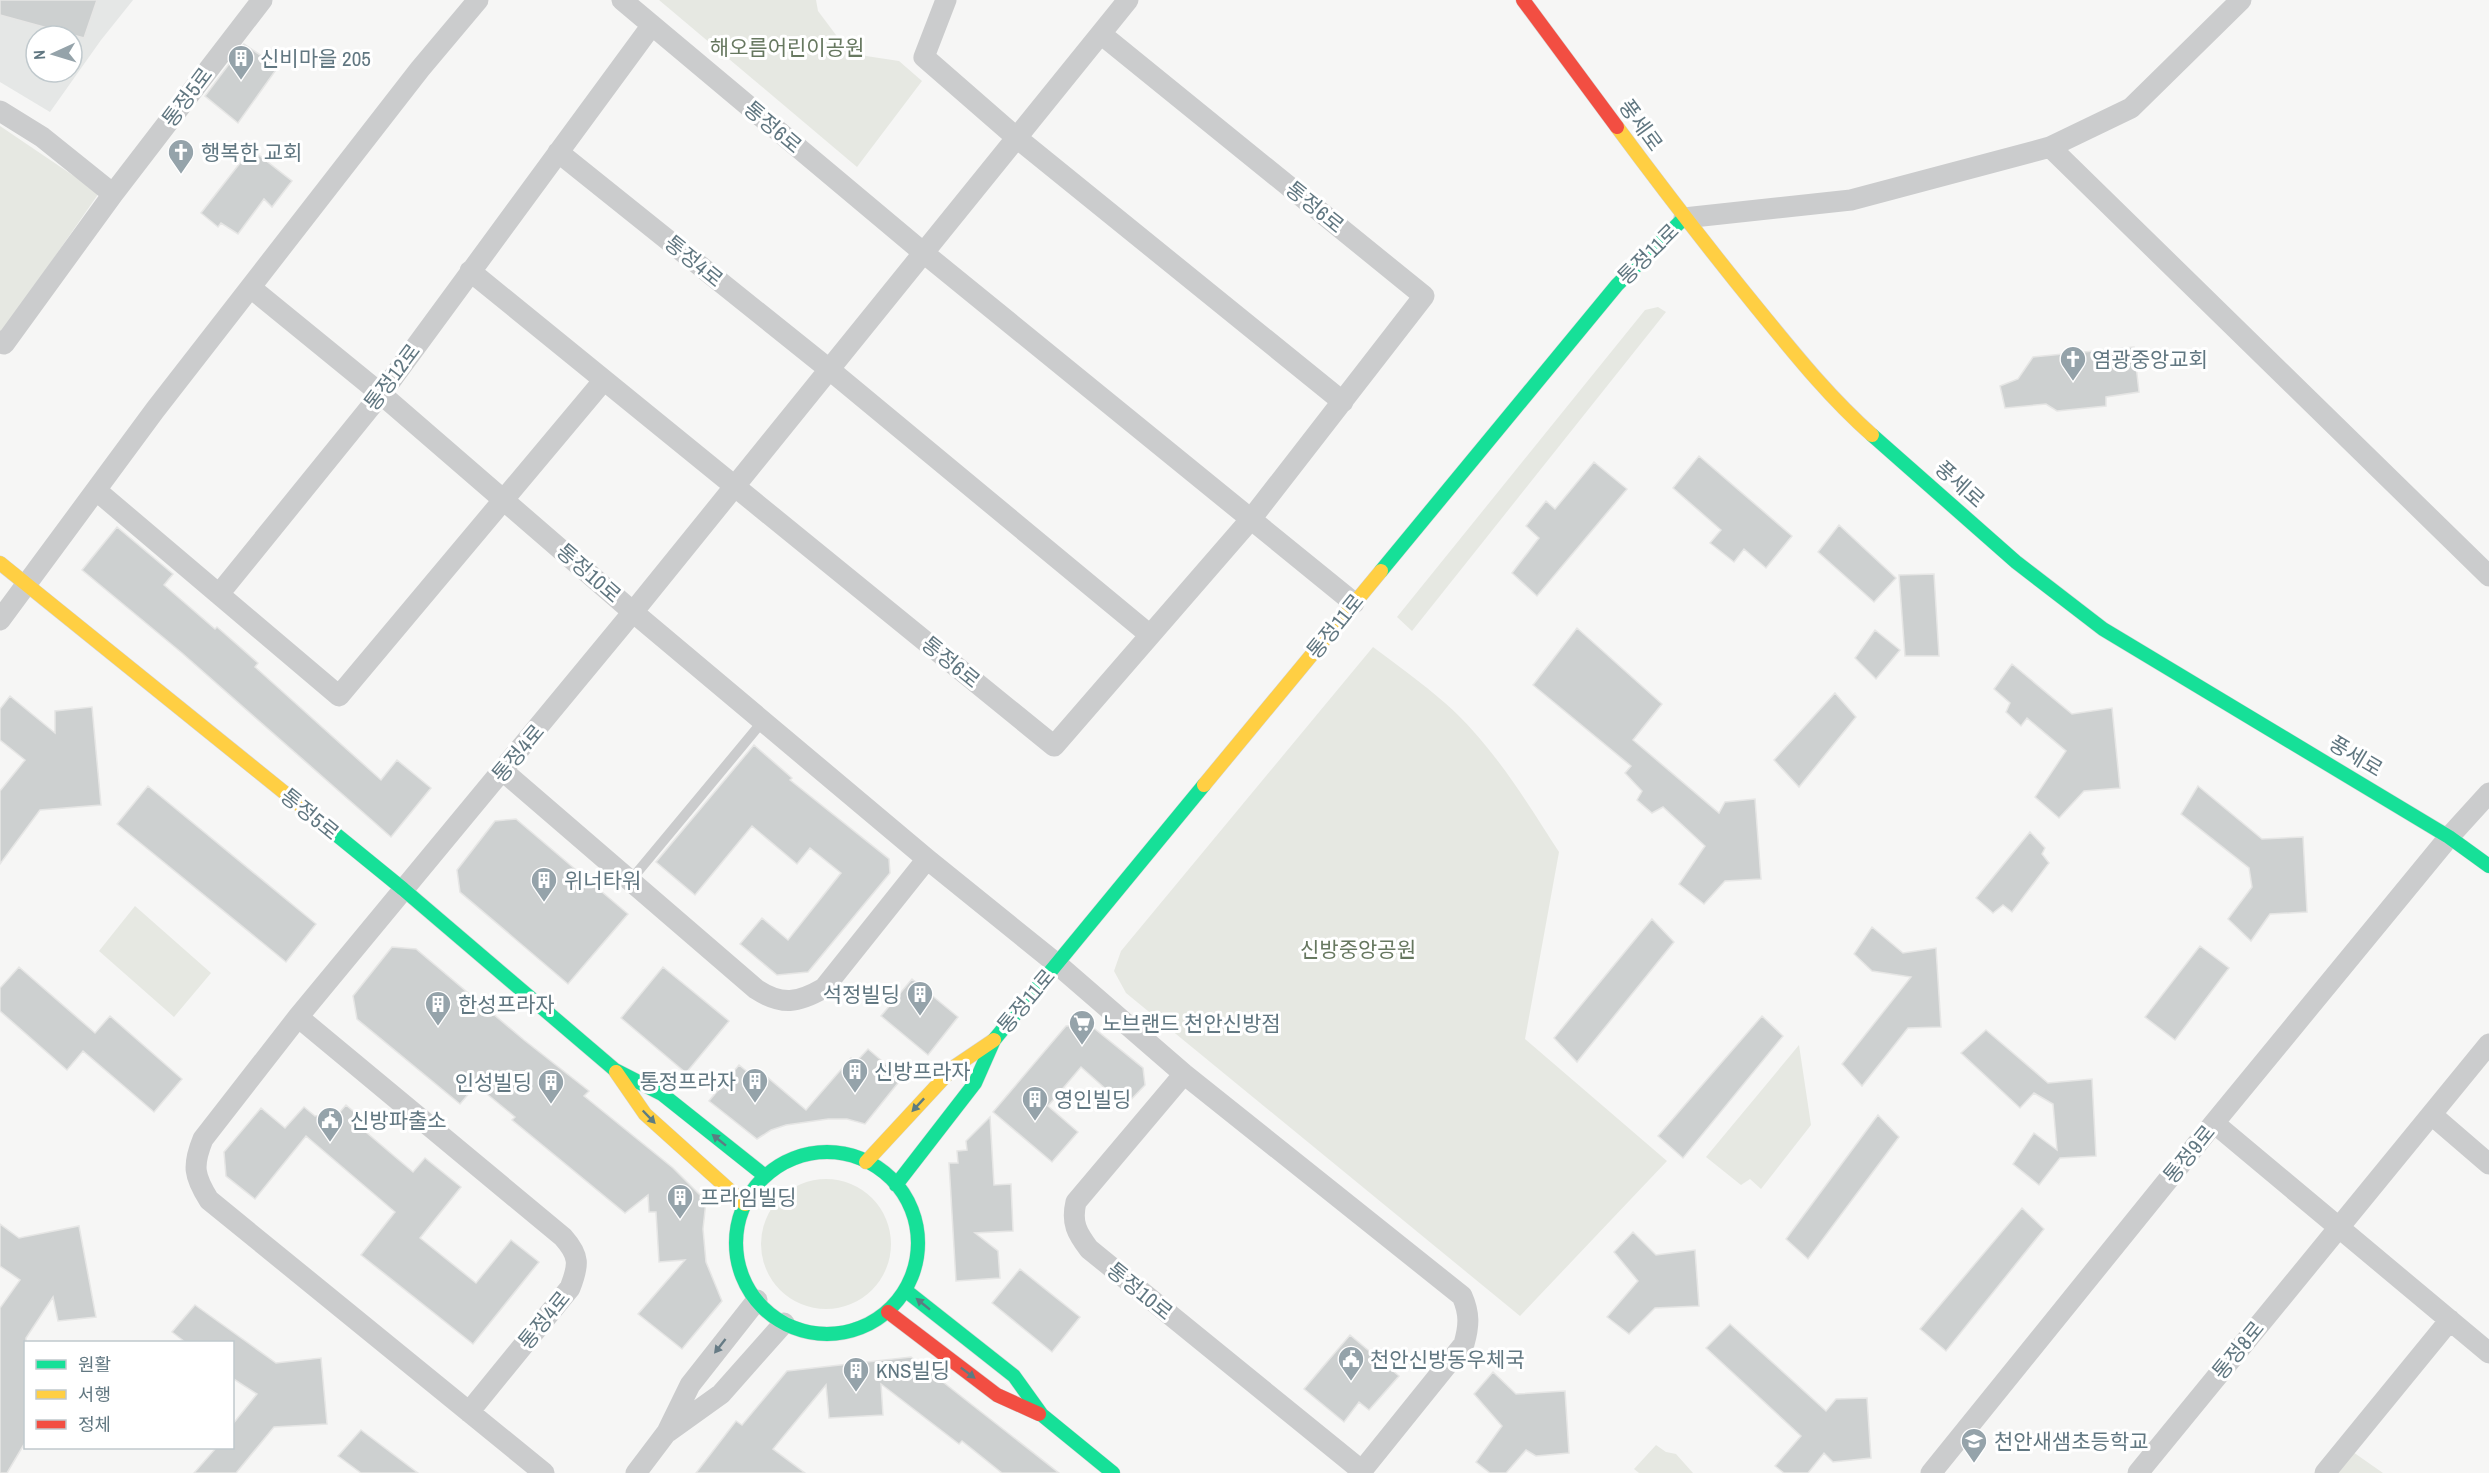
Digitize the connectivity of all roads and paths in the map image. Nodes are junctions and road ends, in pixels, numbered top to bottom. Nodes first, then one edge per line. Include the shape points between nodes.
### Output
1 (262, 0) edge
2 (478, 0) edge
3 (622, 0) edge
4 (946, 0) edge
5 (1128, 0) edge
6 (1522, 0) edge
7 (2241, 0) edge
8 (652, 25) junction
9 (1101, 33) junction
10 (0, 111) edge
11 (1017, 138) junction
12 (2050, 147) junction
13 (558, 152) junction
14 (113, 194) junction
15 (1684, 218) junction
16 (925, 254) junction
17 (470, 272) junction
18 (251, 288) junction
19 (0, 341) edge
20 (830, 370) junction
21 (604, 380) junction
22 (381, 394) junction
23 (1343, 402) junction
24 (735, 486) junction
25 (97, 491) junction
26 (504, 499) junction
27 (1251, 519) junction
28 (0, 563) edge
29 (2489, 576) edge
30 (26, 585) junction
31 (219, 594) junction
32 (1354, 603) junction
33 (633, 612) junction
34 (0, 620) edge
35 (1150, 635) junction
36 (763, 721) junction
37 (503, 771) junction
38 (2489, 793) edge
39 (2449, 837) junction
40 (927, 859) junction
41 (2489, 866) edge
42 (630, 881) junction
43 (403, 889) junction
44 (1057, 964) junction
45 (297, 1017) junction
46 (994, 1040) junction
47 (2489, 1044) edge
48 (615, 1070) junction
49 (1184, 1074) junction
50 (2432, 1115) junction
51 (2214, 1123) junction
52 (866, 1162) junction
53 (2489, 1164) edge
54 (765, 1176) junction
55 (896, 1185) junction
56 (745, 1204) junction
57 (2338, 1227) junction
58 (905, 1290) junction
59 (756, 1300) junction
60 (888, 1312) junction
61 (2450, 1320) junction
62 (784, 1323) junction
63 (2489, 1353) edge
64 (469, 1412) junction
65 (1042, 1415) junction
66 (667, 1432) junction
67 (1361, 1472) edge
68 (544, 1473) edge
69 (636, 1473) edge
70 (1113, 1473) edge
71 (1931, 1473) edge
72 (2138, 1473) edge
73 (2325, 1473) edge

1 - 14 street, 통정5로
2 - 18 street
3 - 8 street, 통정6로
4 - 11 street via 924,57
5 - 9 street
6 - 15 street, 풍세로
7 - 12 street via 2131,108
8 - 13 street, 통정12로
8 - 16 street, 통정6로
9 - 11 street
9 - 23 street, 통정6로 via 1424,296
10 - 14 street via 42,137
11 - 16 street
11 - 23 street
12 - 15 street via 1851,200
12 - 29 street
13 - 17 street, 통정12로
13 - 20 street, 통정4로
14 - 19 street, 통정5로 via 4,344
15 - 32 street, 통정11로 via 1617,285
15 - 39 street, 풍세로 via 1803,364 1853,418 2016,562 2103,630
16 - 20 street, 통정4로
16 - 27 street, 통정6로
17 - 21 street
17 - 22 street, 통정12로
18 - 22 street, 통정10로
18 - 25 street
20 - 24 street, 통정4로
20 - 35 street
21 - 24 street
21 - 26 street
22 - 26 street, 통정10로
22 - 31 street, 통정12로
23 - 27 street, 통정6로
24 - 33 street, 통정4로
24 - 35 street, 통정6로 via 1054,746
25 - 30 street
25 - 31 street
26 - 31 street via 339,696
26 - 33 street, 통정10로
27 - 32 street, 통정6로
27 - 35 street, 통정6로
28 - 30 street, 통정5로
30 - 34 street
30 - 43 street, 통정5로
32 - 44 street, 통정11로
33 - 36 street, 통정10로
33 - 37 street, 통정4로
36 - 40 street, 통정10로
36 - 42 lane
37 - 42 street
37 - 43 street, 통정4로
38 - 39 street, 통정9로
39 - 41 street, 풍세로
39 - 51 street, 통정9로
40 - 42 street via 824,988 788,1001 770,998 756,989
40 - 44 street, 통정10로
43 - 45 street, 통정4로
43 - 48 street, 통정5로
44 - 46 street, 통정11로
44 - 49 street, 통정10로
45 - 64 street, 통정4로 via 203,1139 196,1157 196,1180 209,1200
45 - 64 street, 통정4로 via 574,1249 577,1269 570,1288
46 -> 52 street via 954,1067
46 - 55 street via 975,1083
47 - 50 street, 통정8로
54 -> 48 street via 662,1094
48 -> 56 street via 645,1114
49 - 67 street, 통정10로 via 1462,1296 1469,1326 1464,1344
49 - 67 street, 통정10로 via 1076,1202 1073,1216 1077,1233 1089,1249
50 - 53 street
50 - 57 street, 통정8로
51 - 57 street
51 - 71 street, 통정9로
52 - 54 street via 852,1155 823,1151 794,1158
52 - 55 street via 880,1168
54 - 56 street
55 - 58 street via 915,1218 918,1248
56 - 59 street via 738,1222 736,1252 744,1281
57 - 61 street
57 - 72 street, 통정8로
58 - 60 street
65 -> 58 street via 1014,1376
59 - 62 street
59 -> 66 street via 690,1385
60 - 62 street via 842,1333 812,1333
60 -> 65 street via 997,1395
61 - 63 street
61 - 73 street
62 - 66 street via 721,1394
64 - 68 street, 통정4로
65 - 70 street
66 - 69 street

